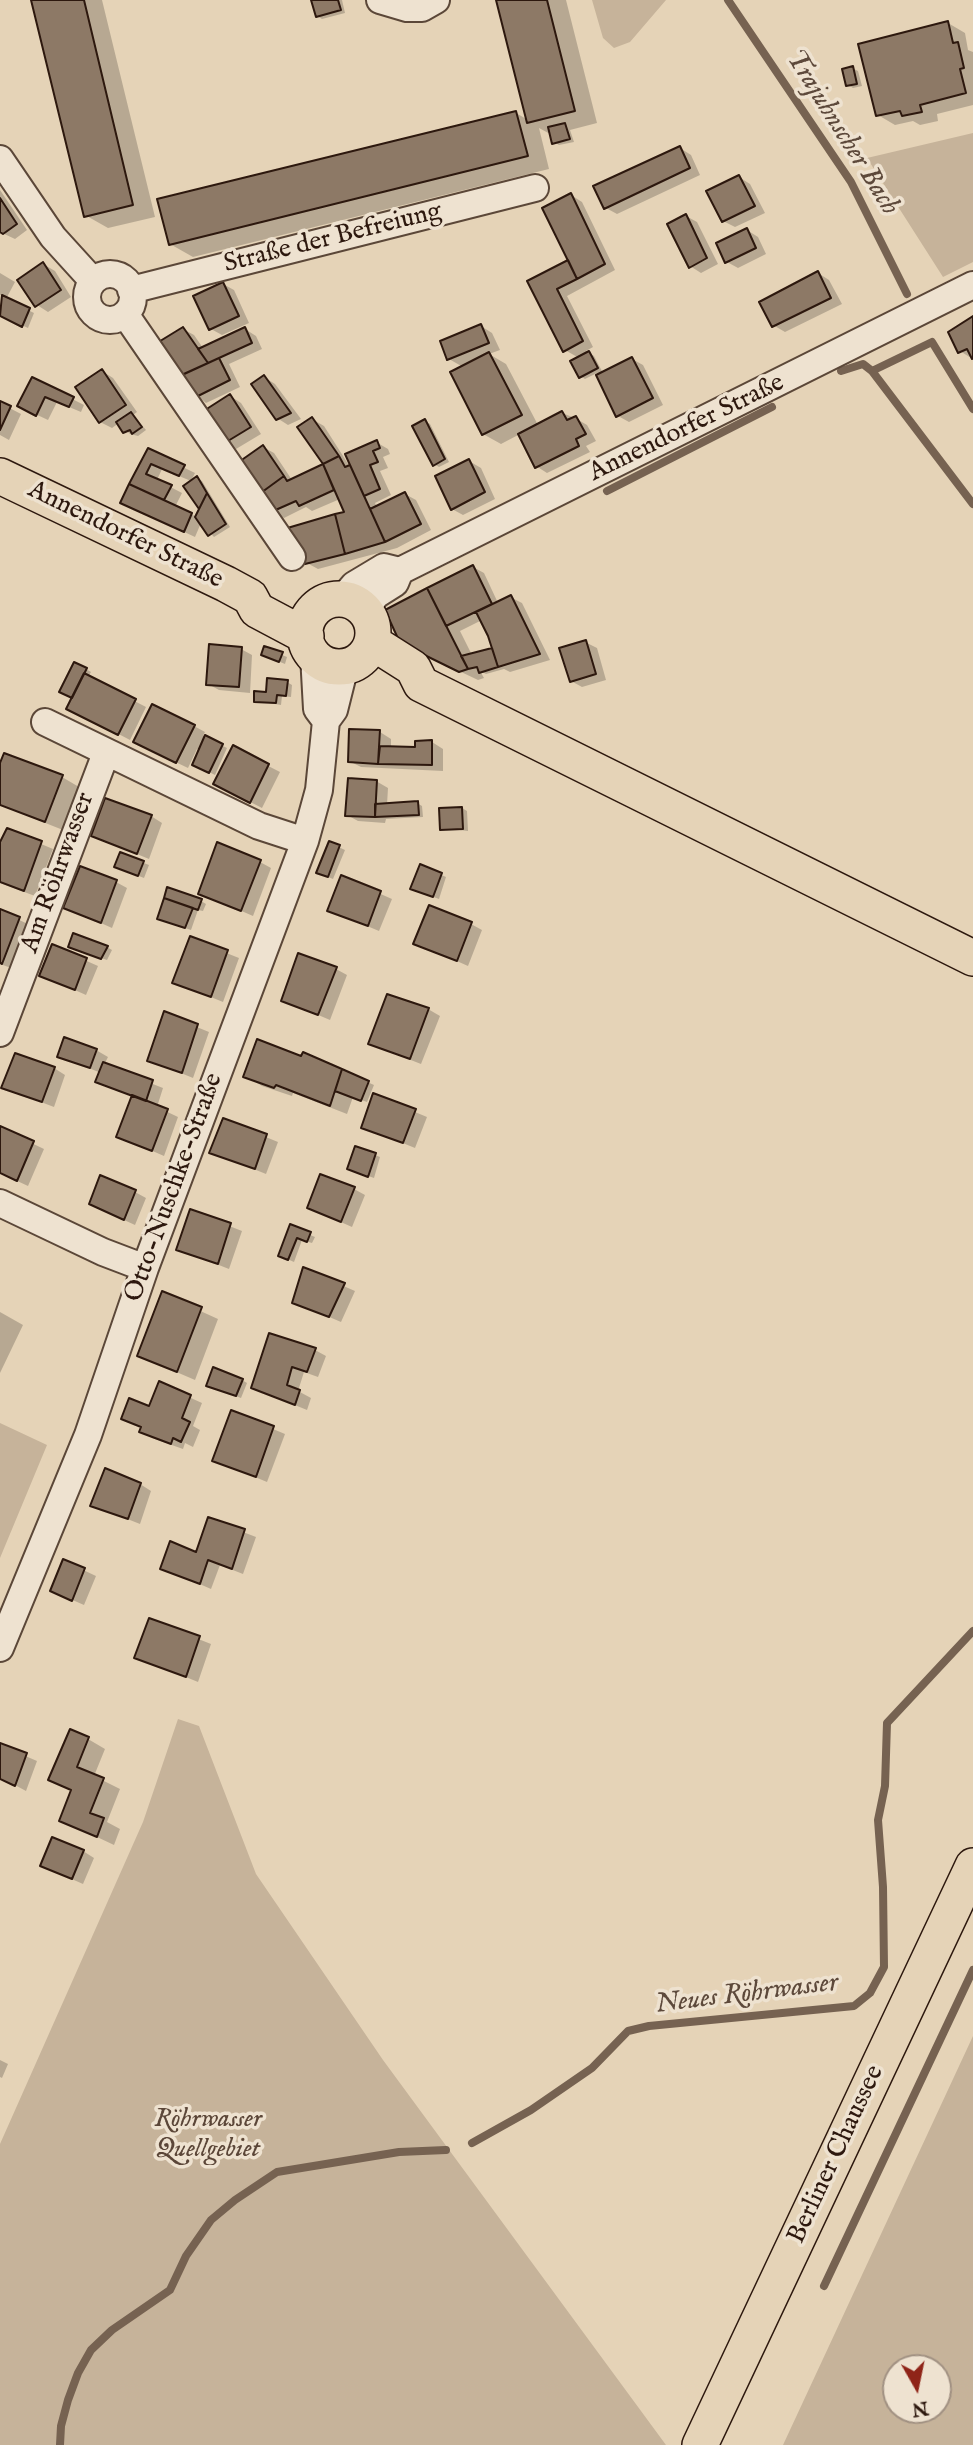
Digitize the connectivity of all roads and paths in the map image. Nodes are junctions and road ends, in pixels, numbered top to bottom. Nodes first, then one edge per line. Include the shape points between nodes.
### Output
1 (380, 0) edge
2 (436, 0) edge
3 (0, 159) edge
4 (535, 187) dead end
5 (93, 281) junction
6 (973, 285) edge
7 (128, 302) junction
8 (0, 476) edge
9 (292, 557) dead end
10 (339, 635) junction
11 (45, 722) dead end
12 (106, 753) junction
13 (305, 841) junction
14 (973, 958) edge
15 (0, 1033) edge
16 (0, 1203) edge
17 (145, 1268) junction
18 (0, 1648) edge
19 (973, 1866) edge
20 (701, 2445) edge

1 - 2 street via 407,8 422,8
3 - 5 street via 53,237
4 - 7 street, Straße der Befreiung
5 - 7 street via 114,275 127,283
5 - 7 street via 87,294 93,313 106,320
6 - 10 street, Annendorfer Straße via 400,571 395,583 376,595
7 - 9 street
8 - 10 main road, Annendorfer Straße via 250,597 266,593
10 - 13 street, Otto-Nuschke-Straße via 317,709 326,721 319,790
10 - 14 main road, Annendorfer Straße via 407,688 421,684
11 - 12 street
12 - 13 street via 258,827
12 - 15 street, Am Röhrwasser
13 - 17 street, Otto-Nuschke-Straße
16 - 17 street
17 - 18 street, Otto-Nuschke-Straße via 88,1436
19 - 20 main road, Berliner Chaussee

